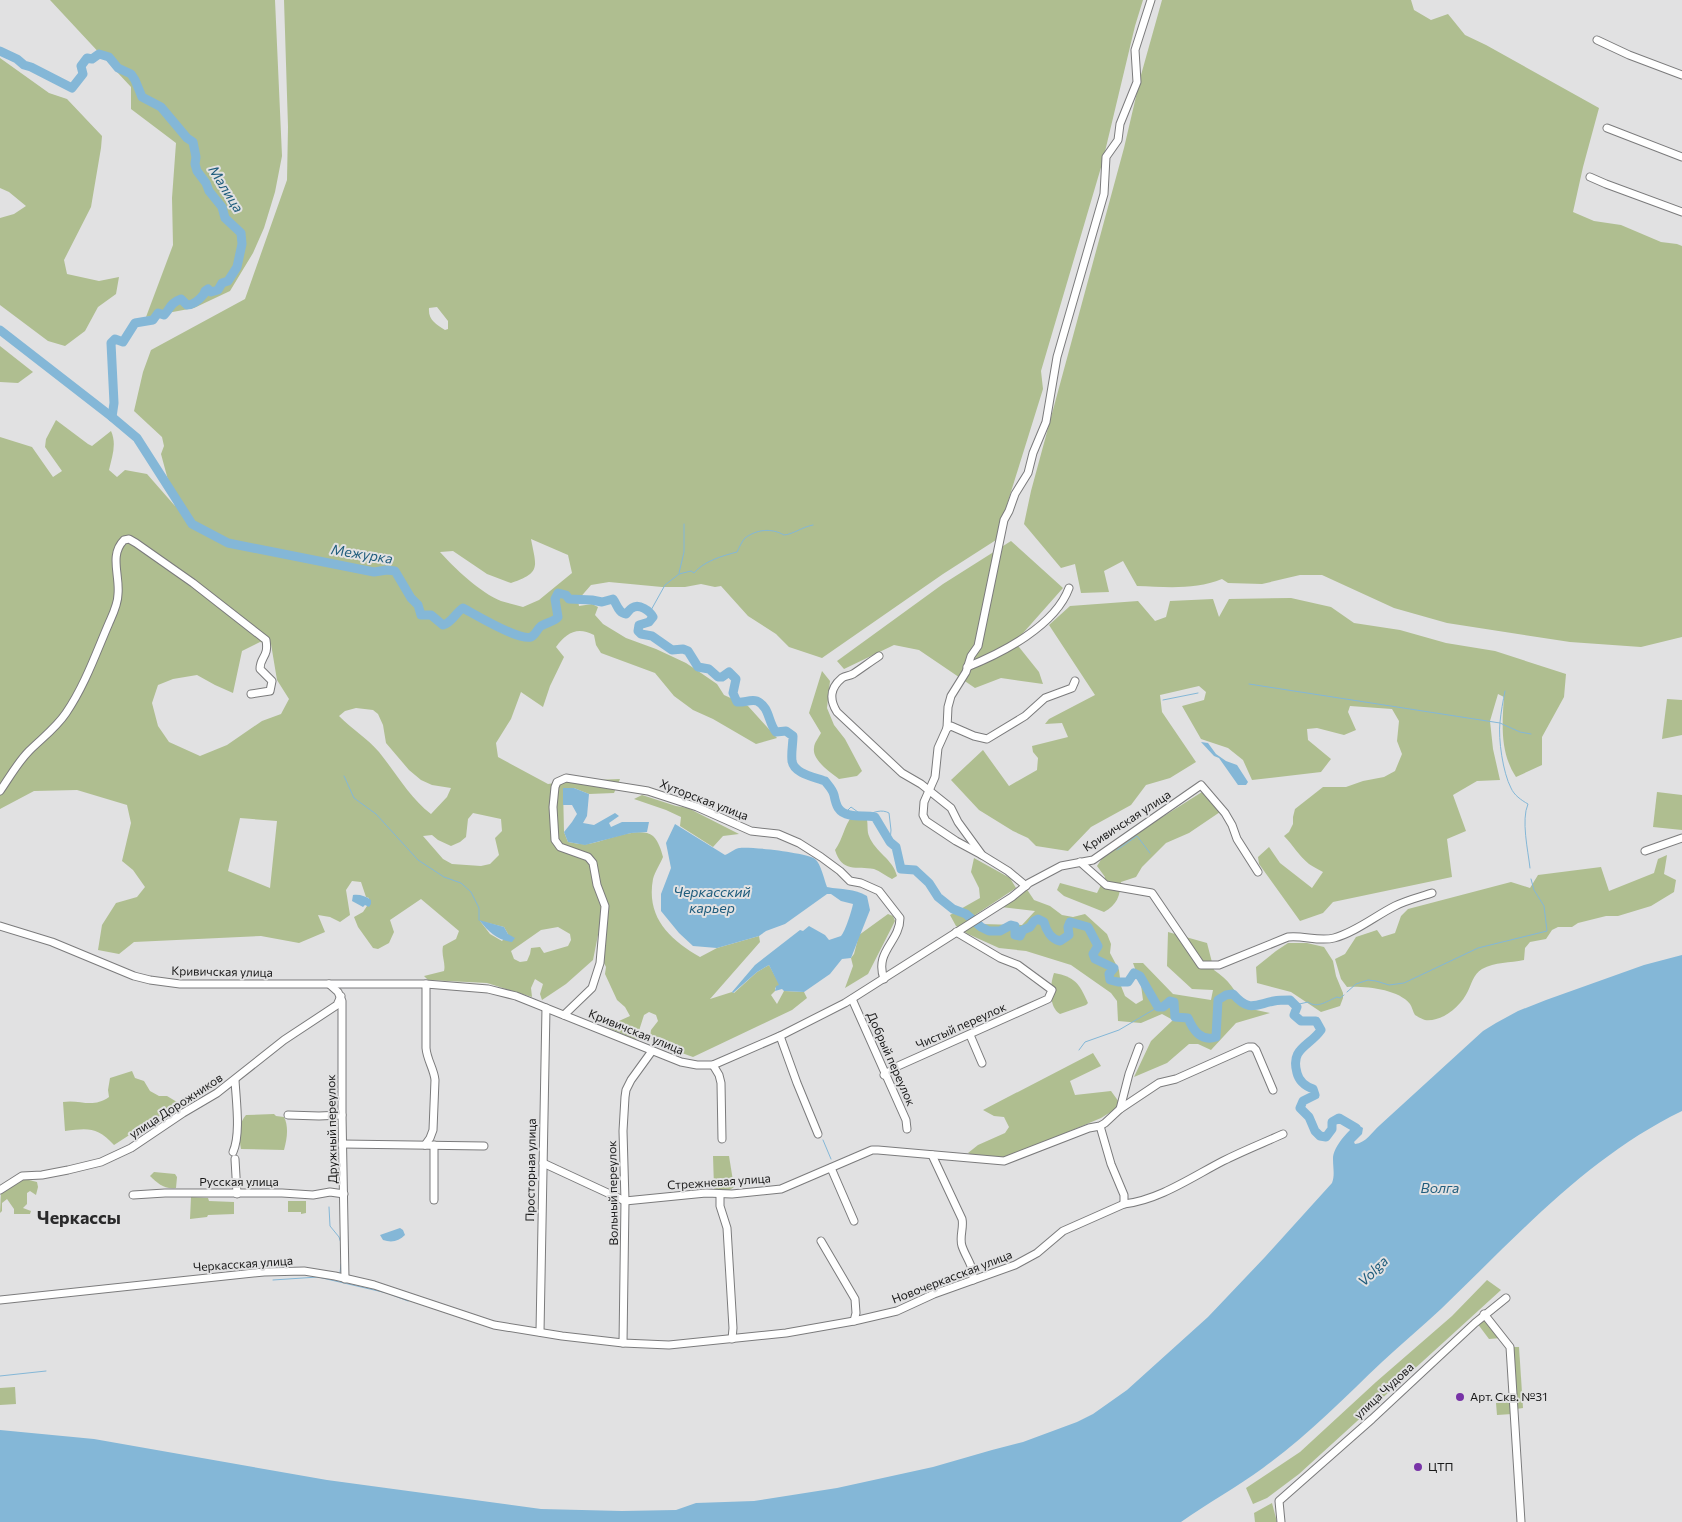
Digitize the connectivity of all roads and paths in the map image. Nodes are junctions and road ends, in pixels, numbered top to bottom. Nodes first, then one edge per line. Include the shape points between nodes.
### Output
1 (1151, 0) edge
2 (1597, 40) dead end
3 (1682, 75) edge
4 (1607, 128) dead end
5 (1682, 157) edge
6 (1590, 177) dead end
7 (1682, 212) edge
8 (1068, 588) dead end
9 (879, 656) dead end
10 (967, 667) junction
11 (1075, 681) dead end
12 (252, 694) dead end
13 (947, 728) junction
14 (0, 791) edge
15 (928, 791) junction
16 (1682, 838) edge
17 (1645, 850) dead end
18 (982, 855) junction
19 (1080, 862) junction
20 (1258, 872) dead end
21 (1026, 886) junction
22 (1432, 893) dead end
23 (0, 926) edge
24 (956, 932) junction
25 (884, 979) junction
26 (329, 984) junction
27 (426, 984) junction
28 (340, 996) junction
29 (852, 999) junction
30 (546, 1008) junction
31 (564, 1015) junction
32 (970, 1035) junction
33 (780, 1036) junction
34 (1139, 1047) dead end
35 (652, 1051) junction
36 (982, 1063) dead end
37 (713, 1065) junction
38 (884, 1075) junction
39 (235, 1080) junction
40 (1273, 1090) dead end
41 (1120, 1109) junction
42 (288, 1115) dead end
43 (342, 1115) junction
44 (1100, 1126) junction
45 (907, 1129) dead end
46 (818, 1134) dead end
47 (1283, 1134) dead end
48 (722, 1139) dead end
49 (342, 1144) junction
50 (425, 1145) junction
51 (434, 1145) junction
52 (484, 1146) dead end
53 (932, 1154) junction
54 (543, 1163) junction
55 (831, 1168) junction
56 (0, 1190) edge
57 (237, 1194) junction
58 (344, 1194) junction
59 (720, 1194) junction
60 (134, 1195) dead end
61 (434, 1200) dead end
62 (625, 1201) junction
63 (1124, 1204) junction
64 (854, 1221) dead end
65 (822, 1241) dead end
66 (345, 1278) junction
67 (974, 1280) junction
68 (1506, 1298) dead end
69 (0, 1300) edge
70 (1484, 1314) junction
71 (854, 1321) junction
72 (540, 1332) junction
73 (732, 1339) junction
74 (623, 1343) junction
75 (1281, 1522) edge
76 (1521, 1522) edge

1 - 10 street via 1135,50 1137,82 1120,124 1118,140 1106,157 1104,194 1057,357 1046,422 1028,473 1004,520 982,633
2 - 3 street
4 - 5 street
6 - 7 street
8 - 10 street via 1051,616 994,656
9 - 15 street via 833,687 833,705 902,772
10 - 13 street via 951,696
11 - 13 street via 1072,688 1045,698 1026,716 986,739 951,726
12 - 14 street via 270,692 272,681 260,669 267,650 266,640 193,583 136,543 124,540 115,555 118,596 82,687 66,714 28,752
13 - 15 street via 938,748 935,777
15 - 18 street via 951,808
15 - 18 street via 923,809 926,821
16 - 17 street
18 - 21 street
19 - 20 street, Кривичская улица via 1093,860 1201,785 1225,813 1236,839
19 - 21 street, Кривичская улица via 1061,866
19 - 22 street via 1106,885 1152,893 1201,965 1220,965 1288,937 1332,939 1396,905
21 - 24 street, Кривичская улица
23 - 26 street, Кривичская улица via 52,942 150,980 180,984
24 - 25 street, Кривичская улица
24 - 32 street, Чистый переулок via 1018,965 1052,990 1048,999
25 - 29 street, Кривичская улица
25 - 31 street, Хуторская улица via 881,962 898,930 900,918 879,891 861,882 850,881 821,857 778,834 751,831 697,807 648,791 566,778 555,787 555,840 560,847 588,856 605,906 600,963 592,988
26 - 27 street, Кривичская улица
26 - 28 street
27 - 30 street, Кривичская улица via 488,988
27 - 50 street via 426,1048 435,1080 433,1130
28 - 39 street, улица Дорожников via 336,1005 284,1040
28 - 43 street, Дружный переулок
29 - 33 street, Кривичская улица
29 - 38 street, Добрый переулок
30 - 31 street, Кривичская улица
30 - 54 street, Просторная улица
31 - 35 street, Кривичская улица
32 - 36 street
32 - 38 street, Чистый переулок
33 - 37 street, Кривичская улица
33 - 46 street
34 - 41 street
35 - 37 street, Кривичская улица via 685,1063
35 - 62 street, Вольный переулок via 626,1090 623,1131
37 - 48 street via 721,1083
38 - 45 street, Добрый переулок via 906,1120
39 - 56 street, улица Дорожников via 116,1156 63,1171 22,1176
39 - 57 street
40 - 41 street via 1256,1050 1248,1047 1176,1079 1159,1083
41 - 44 street
42 - 43 street
43 - 49 street, Дружный переулок
44 - 53 street, Стрежневая улица via 1004,1161
44 - 63 street via 1124,1195
47 - 63 street, Новочеркасская улица via 1161,1193
49 - 50 street
49 - 58 street, Дружный переулок
50 - 51 street
51 - 52 street
51 - 61 street
53 - 55 street, Стрежневая улица via 872,1150
53 - 67 street via 962,1219 962,1245 974,1272
54 - 62 street, Стрежневая улица
54 - 72 street, Просторная улица
55 - 59 street, Стрежневая улица via 777,1190
55 - 64 street
57 - 58 street, Русская улица
57 - 60 street, Русская улица
58 - 66 street, Дружный переулок
59 - 62 street, Стрежневая улица
59 - 73 street via 726,1228
62 - 74 street, Вольный переулок
63 - 67 street, Новочеркасская улица via 1063,1231 1037,1253 1015,1265
65 - 71 street via 856,1299
66 - 69 street, Черкасская улица via 311,1272 264,1272
66 - 72 street, Черкасская улица via 494,1325
67 - 71 street, Новочеркасская улица via 897,1311
68 - 70 street, улица Чудова
70 - 75 street, улица Чудова via 1279,1501
70 - 76 street via 1510,1347
71 - 73 street, Новочеркасская улица
72 - 74 street, Новочеркасская улица
73 - 74 street, Новочеркасская улица via 669,1344

